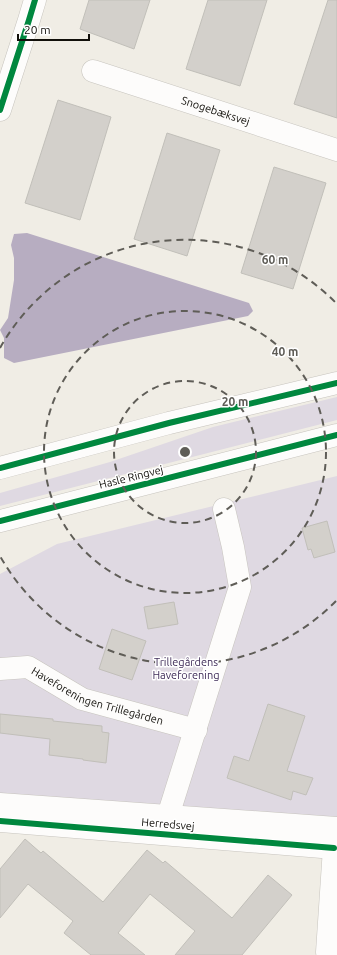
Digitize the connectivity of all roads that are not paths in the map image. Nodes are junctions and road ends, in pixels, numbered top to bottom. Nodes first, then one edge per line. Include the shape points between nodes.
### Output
1 (34, 0) edge
2 (93, 71) dead end
3 (0, 110) edge
4 (337, 150) edge
5 (337, 383) edge
6 (337, 434) edge
7 (0, 468) edge
8 (224, 509) dead end
9 (0, 521) edge
10 (0, 669) edge
11 (196, 730) junction
12 (0, 804) edge
13 (168, 816) junction
14 (0, 821) edge
15 (336, 842) edge
16 (337, 952) edge

1 - 3 street
2 - 4 street, Snogebæksvej
5 - 7 street via 169,423
6 - 9 street, Hasle Ringvej
8 - 11 street via 240,587
10 - 11 street, Haveforeningen Trillegården via 28,667 82,699
11 - 13 street
12 - 13 street
13 - 15 street
14 - 15 street, Herredsvej
15 - 16 street via 327,952

